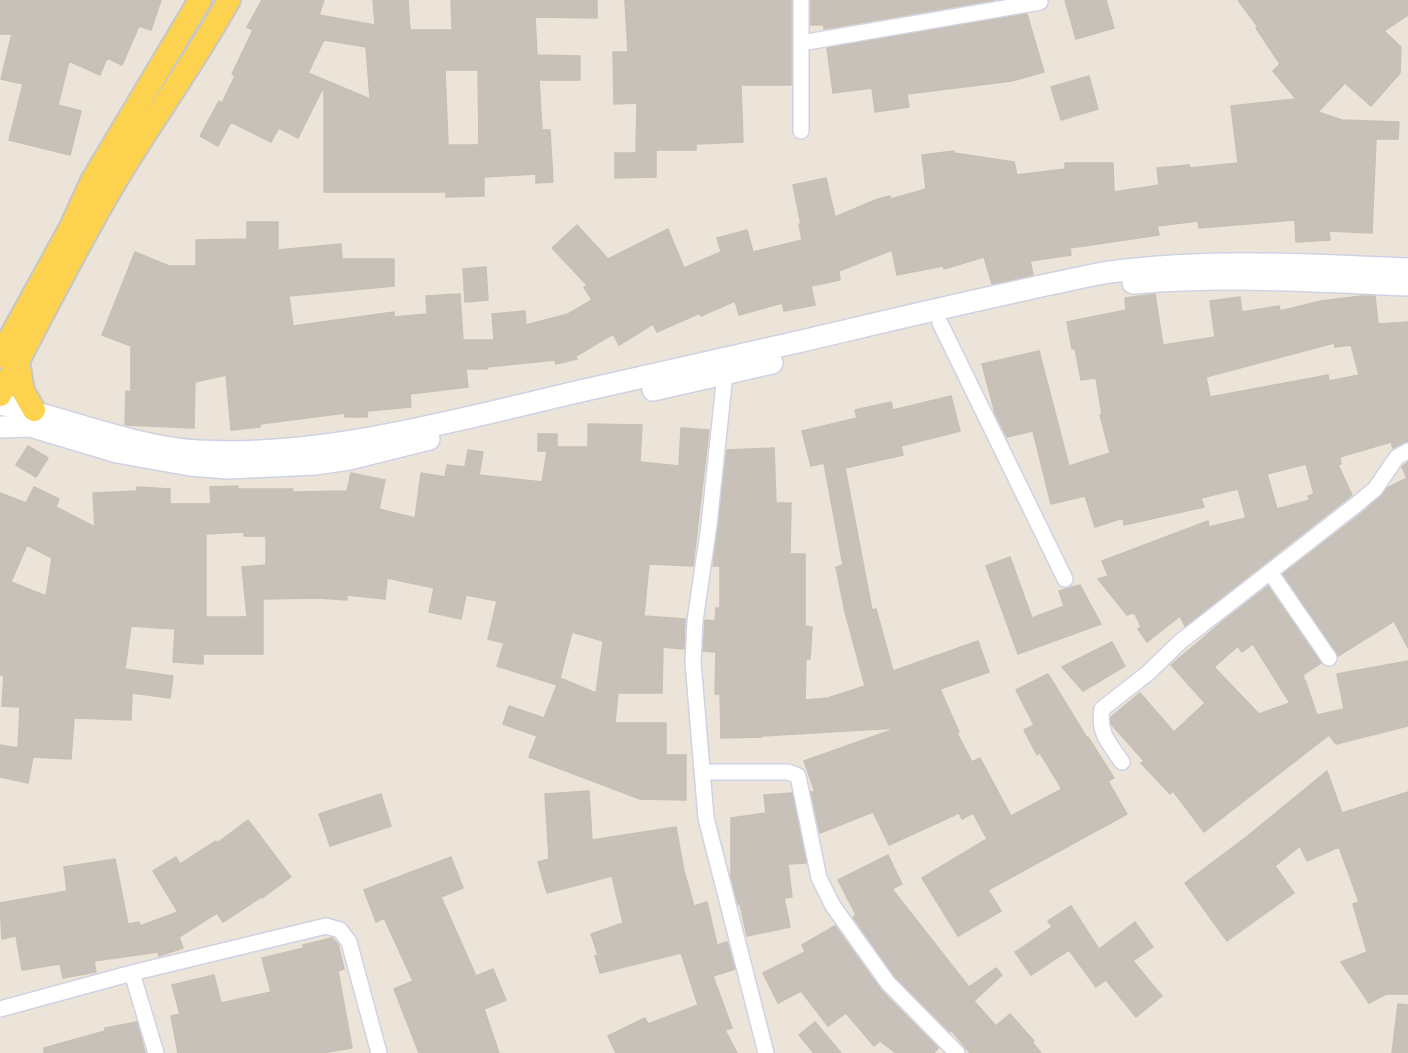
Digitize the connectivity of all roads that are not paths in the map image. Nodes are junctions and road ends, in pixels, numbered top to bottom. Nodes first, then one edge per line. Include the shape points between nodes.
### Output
1 (200, 0) edge
2 (229, 0) edge
3 (801, 0) edge
4 (1040, 2) dead end
5 (181, 33) junction
6 (801, 43) junction
7 (204, 46) junction
8 (801, 131) dead end
9 (103, 183) junction
10 (1408, 269) edge
11 (1408, 285) edge
12 (940, 323) junction
13 (9, 359) edge
14 (725, 374) junction
15 (0, 395) edge
16 (0, 404) edge
17 (34, 410) junction
18 (0, 427) edge
19 (1408, 451) edge
20 (1269, 572) junction
21 (1065, 579) dead end
22 (1329, 658) dead end
23 (1122, 762) dead end
24 (702, 772) junction
25 (132, 973) junction
26 (0, 1010) edge
27 (951, 1051) edge
28 (156, 1053) edge
29 (379, 1053) edge
30 (766, 1053) edge

1 - 5 main road
2 - 7 main road
3 - 6 street
4 - 6 street
5 - 7 main road
5 - 9 main road
6 - 8 street
7 - 9 main road via 147,130
9 - 13 main road via 71,227
9 - 13 main road via 94,221
10 - 17 main road via 1230,263 1103,273 475,416 334,444 269,451 196,451 74,425
11 - 12 main road via 1264,279 1149,281
12 - 14 main road
12 - 21 street
13 - 15 main road
13 - 17 main road
14 - 18 main road via 350,459 288,466 190,465 117,452 30,426
14 - 24 street via 695,621 693,662
16 - 17 main road
19 - 20 street via 1397,457 1375,489
20 - 22 street
20 - 23 street via 1102,709 1104,735
24 - 27 street via 788,772 798,776 819,878 833,906 888,983
24 - 30 street via 706,818
25 - 26 street
25 - 28 street
25 - 29 street via 334,927 349,942

